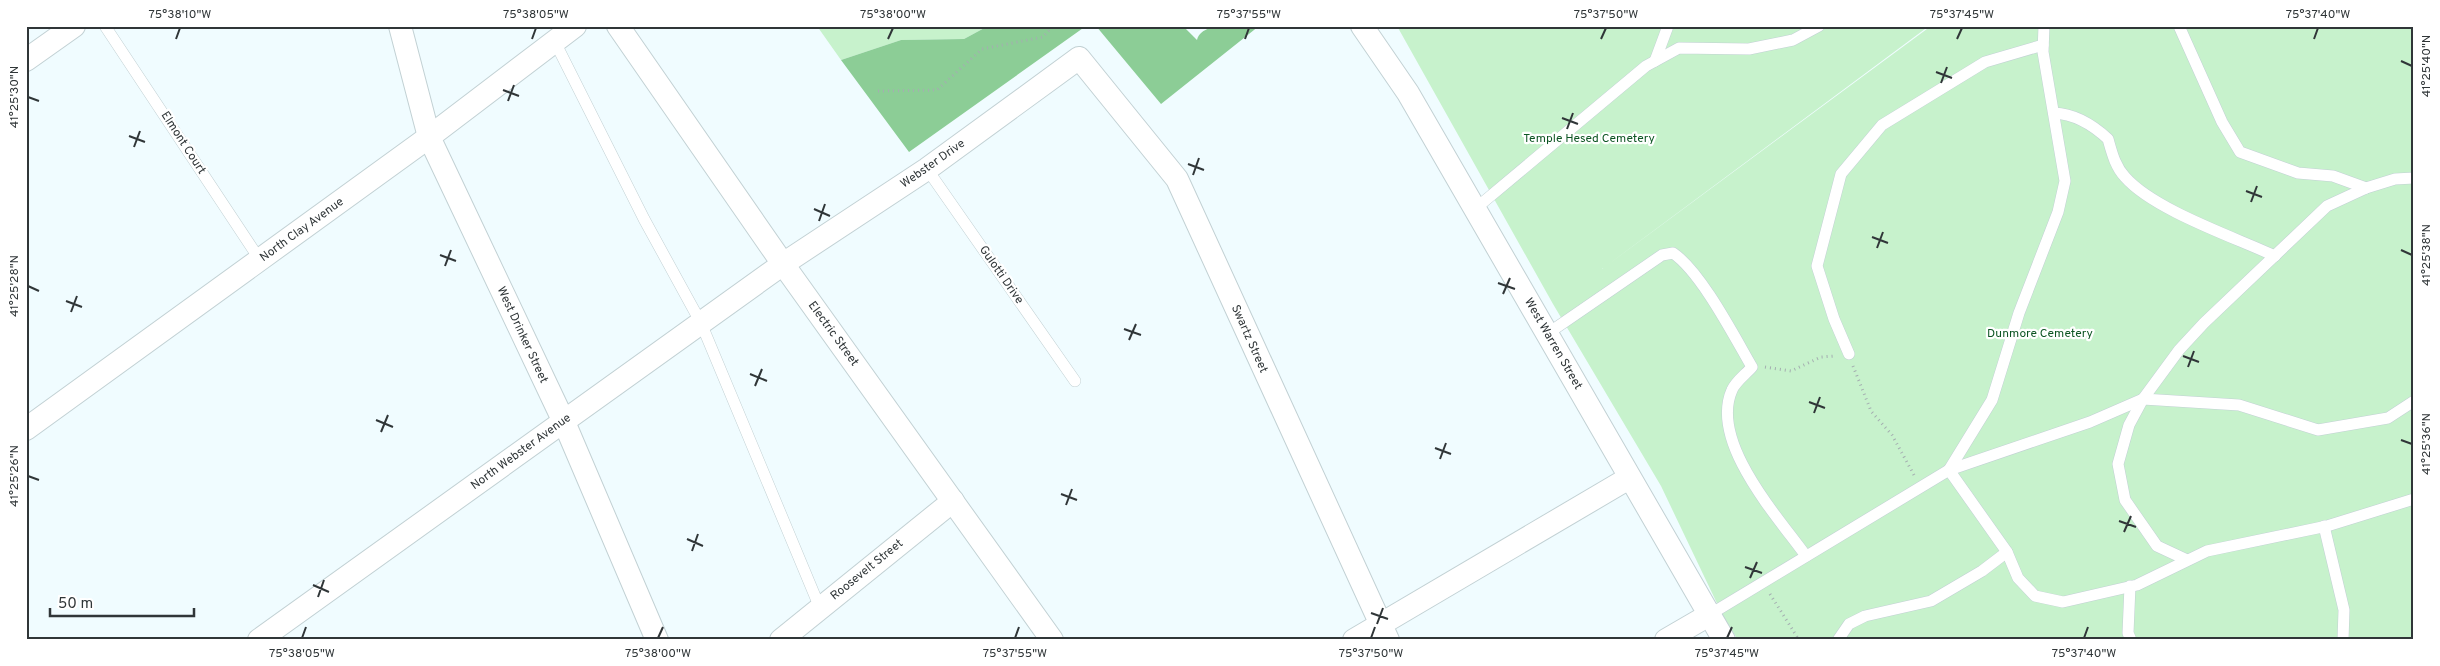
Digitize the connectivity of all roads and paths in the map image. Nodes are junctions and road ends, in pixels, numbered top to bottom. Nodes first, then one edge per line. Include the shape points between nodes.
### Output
1 (74, 26) edge
2 (105, 26) edge
3 (400, 26) edge
4 (575, 26) edge
5 (618, 26) edge
6 (1053, 26) edge
7 (1362, 26) edge
8 (1668, 26) edge
9 (1820, 26) edge
10 (2044, 26) edge
11 (2179, 26) edge
12 (555, 42) junction
13 (2043, 45) junction
14 (1080, 58) joint
15 (26, 60) edge
16 (1655, 61) junction
17 (878, 91) dead end
18 (2054, 113) junction
19 (429, 137) junction
20 (927, 169) junction
21 (2414, 178) edge
22 (2366, 188) junction
23 (1475, 209) junction
24 (2275, 256) junction
25 (260, 260) junction
26 (783, 264) junction
27 (700, 323) junction
28 (1547, 334) junction
29 (1850, 354) junction
30 (1752, 367) junction
31 (1075, 382) dead end
32 (2143, 399) junction
33 (2414, 401) edge
34 (564, 422) junction
35 (26, 429) edge
36 (1949, 470) junction
37 (1629, 478) junction
38 (1914, 491) junction
39 (2414, 499) edge
40 (953, 501) junction
41 (2324, 526) junction
42 (2008, 552) junction
43 (1806, 556) junction
44 (2187, 560) junction
45 (1763, 582) junction
46 (2130, 586) junction
47 (820, 608) junction
48 (1710, 615) junction
49 (1384, 632) edge
50 (258, 640) edge
51 (657, 640) edge
52 (781, 640) edge
53 (1052, 640) edge
54 (1354, 640) edge
55 (1666, 640) edge
56 (1724, 640) edge
57 (1799, 640) edge
58 (1838, 640) edge
59 (2131, 640) edge
60 (2343, 640) edge

1 - 15 street
2 - 25 lane, Elmont Court
3 - 19 street, West Drinker Street
4 - 12 street, North Clay Avenue
5 - 26 street, Electric Street
6 - 17 path via 1044,37 982,49 937,90
7 - 23 street, West Warren Street via 1408,93
8 - 16 lane
9 - 16 lane via 1794,40 1749,49 1678,48
10 - 13 lane
11 - 22 lane via 2222,122 2240,152 2298,173 2333,176
12 - 19 street, North Clay Avenue
12 - 27 lane
13 - 18 lane
13 - 29 lane via 1985,62 1882,125 1841,174 1817,266 1834,319
14 - 20 street, Webster Drive
14 - 49 street, Swartz Street via 1177,179
16 - 23 lane
18 - 24 lane via 2081,120 2104,134 2114,161 2139,191
18 - 36 lane via 2065,182 2058,212 2019,313 1992,400
19 - 25 street, North Clay Avenue
19 - 34 street, West Drinker Street
20 - 26 street, Webster Drive
20 - 31 lane, Gulotti Drive
21 - 22 lane via 2395,179
22 - 24 lane via 2327,206
23 - 28 street, West Warren Street
24 - 32 lane via 2185,343
25 - 35 street, North Clay Avenue
26 - 27 street, North Webster Avenue
26 - 40 street, Electric Street
27 - 34 street, North Webster Avenue
27 - 47 lane
28 - 30 lane via 1662,255 1673,253 1682,258 1710,297
28 - 37 street, West Warren Street
29 - 30 path via 1821,357 1791,371
29 - 38 path via 1871,411 1892,435 1917,479
30 - 43 lane via 1732,390 1727,411 1728,428 1742,467
32 - 33 lane via 2239,405 2318,430 2388,418
32 - 36 lane via 2090,422
32 - 44 lane via 2130,425 2118,464 2125,500 2157,546
34 - 50 street, North Webster Avenue
34 - 51 street, West Drinker Street
36 - 38 lane
36 - 42 lane
37 - 48 street, West Warren Street
37 - 49 street
38 - 43 lane
39 - 41 lane
40 - 47 street, Roosevelt Street
40 - 53 street, Electric Street
41 - 44 lane via 2207,551
41 - 60 lane via 2344,610
42 - 46 lane via 2018,578 2035,596 2062,602
42 - 58 lane via 1931,601 1865,616 1849,624
43 - 45 lane
44 - 46 lane
45 - 48 lane
45 - 57 path
46 - 59 lane via 2128,633
47 - 52 street, Roosevelt Street
48 - 55 street
48 - 56 street, West Warren Street
49 - 54 street

